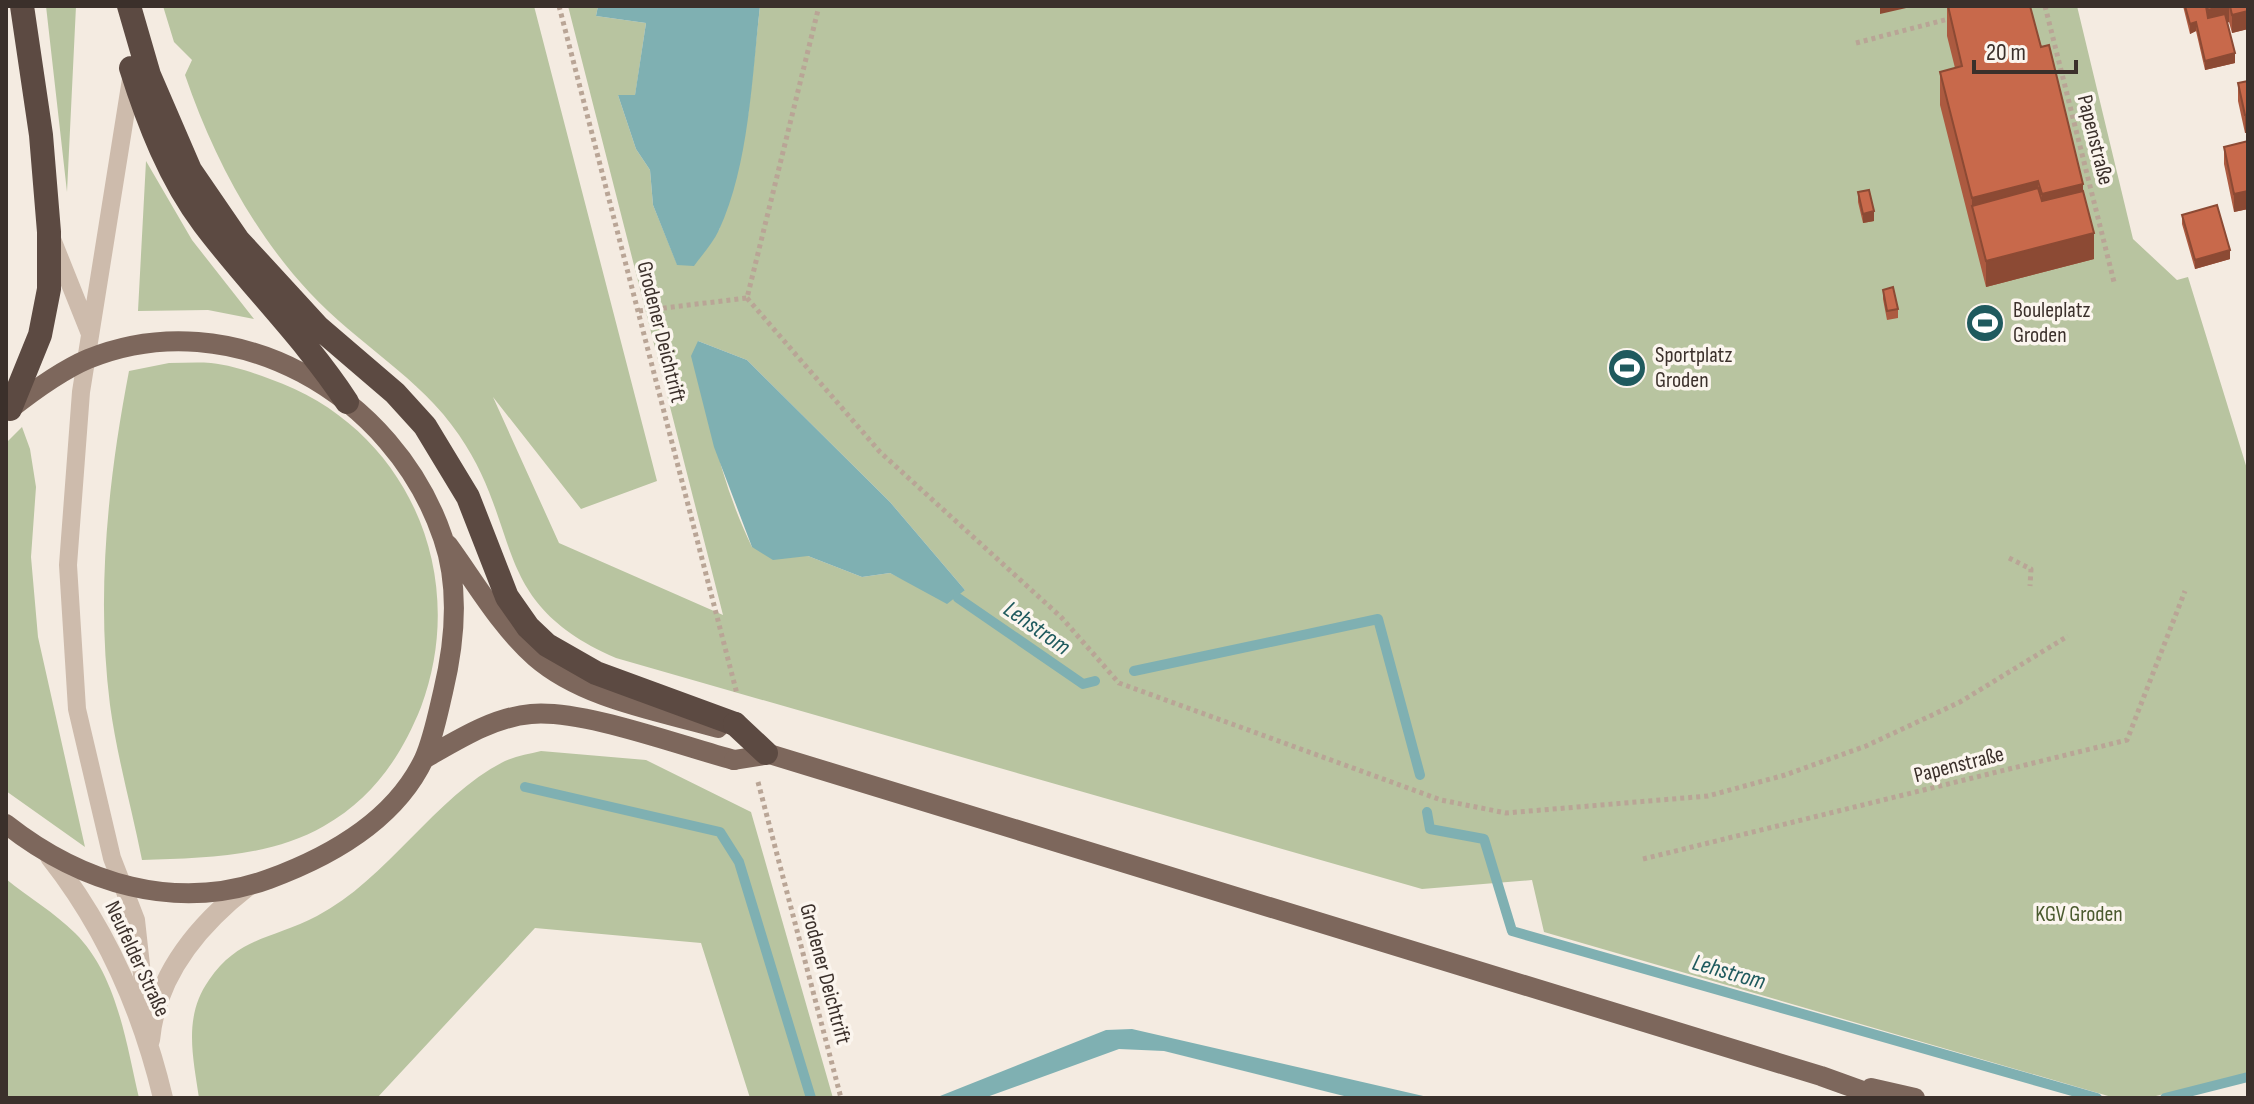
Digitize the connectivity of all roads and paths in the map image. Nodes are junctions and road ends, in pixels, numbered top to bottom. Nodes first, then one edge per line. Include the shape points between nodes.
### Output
1 (22, 6) edge
2 (112, 6) edge
3 (129, 6) edge
4 (559, 6) edge
5 (819, 6) edge
6 (2045, 6) edge
7 (1957, 17) edge
8 (1856, 43) dead end
9 (132, 71) junction
10 (49, 232) junction
11 (2114, 282) dead end
12 (747, 298) junction
13 (639, 311) junction
14 (91, 337) junction
15 (87, 360) junction
16 (347, 402) junction
17 (8, 411) edge
18 (444, 540) junction
19 (2009, 558) dead end
20 (2030, 586) dead end
21 (2185, 591) dead end
22 (2068, 636) dead end
23 (730, 667) dead end
24 (634, 695) junction
25 (766, 754) junction
26 (424, 759) junction
27 (766, 813) dead end
28 (6, 824) edge
29 (50, 857) junction
30 (1643, 859) dead end
31 (120, 885) junction
32 (248, 886) junction
33 (150, 1044) junction
34 (1821, 1076) junction
35 (163, 1098) edge
36 (841, 1098) edge
37 (1882, 1098) edge
38 (1915, 1098) edge

1 - 10 highway
2 - 9 highway
3 - 24 highway via 149,75 190,170 238,240 318,327 425,426 468,497 507,597 528,627 574,663
4 - 13 path, Grodener Deichtrift
5 - 12 path
6 - 11 path, Papenstraße
7 - 8 path
9 - 14 lane
9 - 16 highway via 149,123 202,222
10 - 14 lane
10 - 17 highway via 45,313
12 - 13 path
12 - 22 path via 880,452 1061,617 1119,683 1441,800 1506,813 1708,796 1866,746 1960,702
13 - 23 path, Grodener Deichtrift
14 - 15 lane
15 - 16 main road via 140,344 209,340 285,363
15 - 17 main road
15 - 31 lane via 68,565 77,709
16 - 18 main road via 411,470
18 - 24 main road via 536,658 580,683
18 - 26 main road via 453,639
19 - 20 path via 2031,569
21 - 30 path, Papenstraße via 2127,740
24 - 25 highway, bridge via 735,724
25 - 26 main road, bridge via 734,760 563,714 530,714 462,737
25 - 34 main road
26 - 32 main road via 362,832 308,865
27 - 36 path, Grodener Deichtrift
28 - 29 main road
29 - 31 main road
29 - 33 street, Neufelder Straße via 100,928
31 - 32 main road via 189,893
31 - 33 lane via 136,920
32 - 33 street, Neufelder Straße via 212,916 175,965 158,999
33 - 35 street, Neufelder Straße
34 - 37 main road
34 - 38 main road

